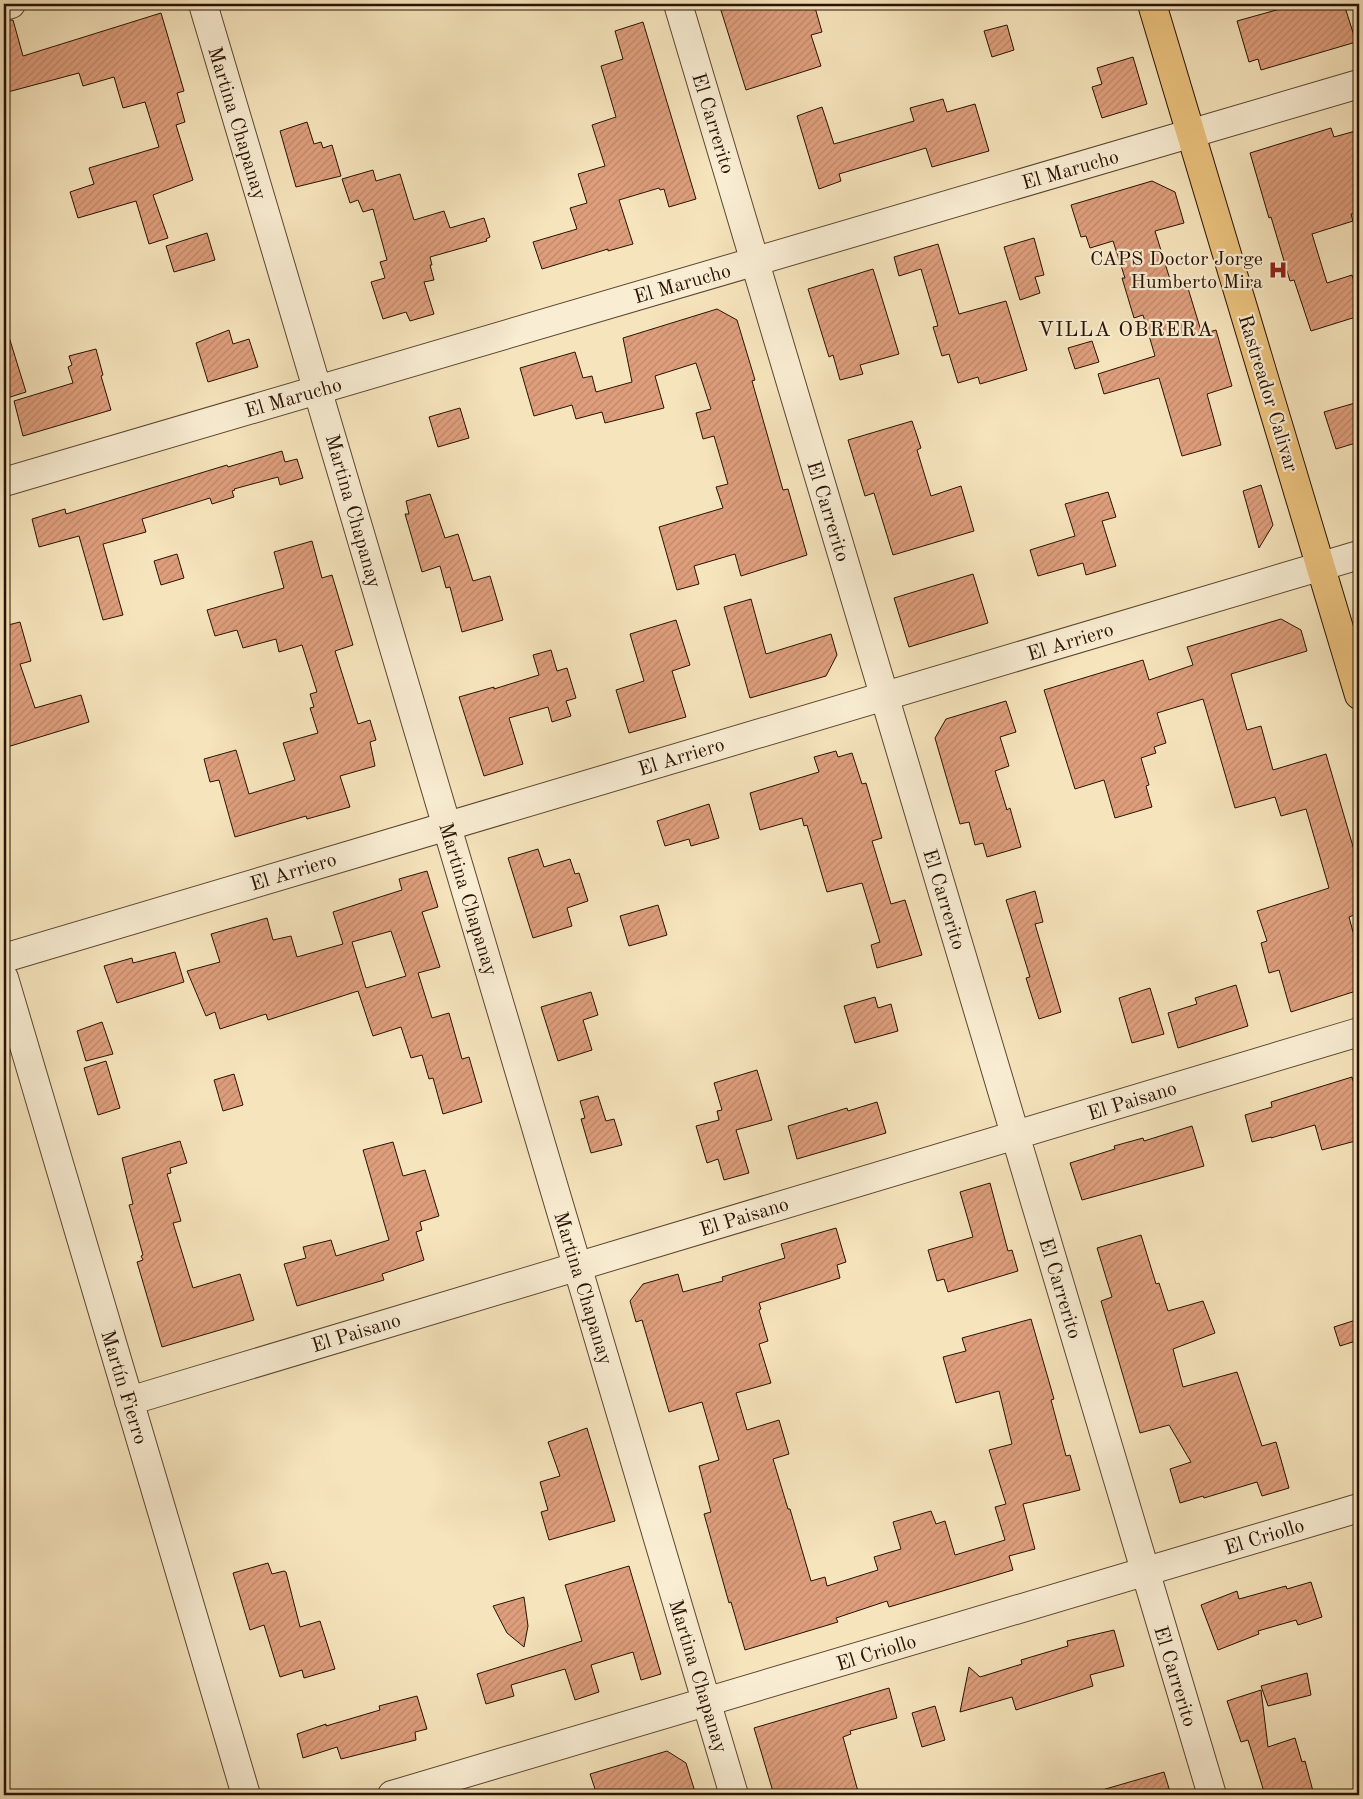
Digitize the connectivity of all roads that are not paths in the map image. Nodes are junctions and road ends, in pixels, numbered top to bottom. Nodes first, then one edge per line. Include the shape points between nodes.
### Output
1 (11, 4) edge
2 (203, 4) edge
3 (678, 4) edge
4 (1152, 4) edge
5 (4, 6) edge
6 (1359, 84) edge
7 (1191, 134) junction
8 (755, 262) junction
9 (318, 390) junction
10 (4, 482) edge
11 (1359, 554) edge
12 (1320, 566) junction
13 (884, 696) junction
14 (1359, 696) edge
15 (447, 826) junction
16 (4, 958) edge
17 (4, 978) edge
18 (1359, 1032) edge
19 (1015, 1135) junction
20 (578, 1266) junction
21 (129, 1400) junction
22 (1359, 1508) edge
23 (1145, 1571) junction
24 (707, 1702) junction
25 (246, 1795) edge
26 (392, 1795) edge
27 (734, 1795) edge
28 (1212, 1795) edge

1 - 5 street
2 - 9 street, Martina Chapanay
3 - 8 street, El Carrerito
4 - 7 main road, Rastreador Calivar
6 - 7 street, El Marucho
7 - 8 street, El Marucho
7 - 12 main road, Rastreador Calivar
8 - 9 street, El Marucho
8 - 13 street, El Carrerito
9 - 10 street, El Marucho
9 - 15 street, Martina Chapanay
11 - 12 street, El Arriero
12 - 13 street, El Arriero
12 - 14 main road, Rastreador Calivar
13 - 15 street, El Arriero
13 - 19 street, El Carrerito
15 - 16 street, El Arriero
15 - 20 street, Martina Chapanay
17 - 21 street, Martín Fierro
18 - 19 street, El Paisano
19 - 20 street, El Paisano
19 - 23 street, El Carrerito
20 - 21 street, El Paisano
20 - 24 street, Martina Chapanay
21 - 25 street, Martín Fierro
22 - 23 street, El Criollo
23 - 24 street, El Criollo
23 - 28 street, El Carrerito
24 - 26 street, El Criollo
24 - 27 street, Martina Chapanay

